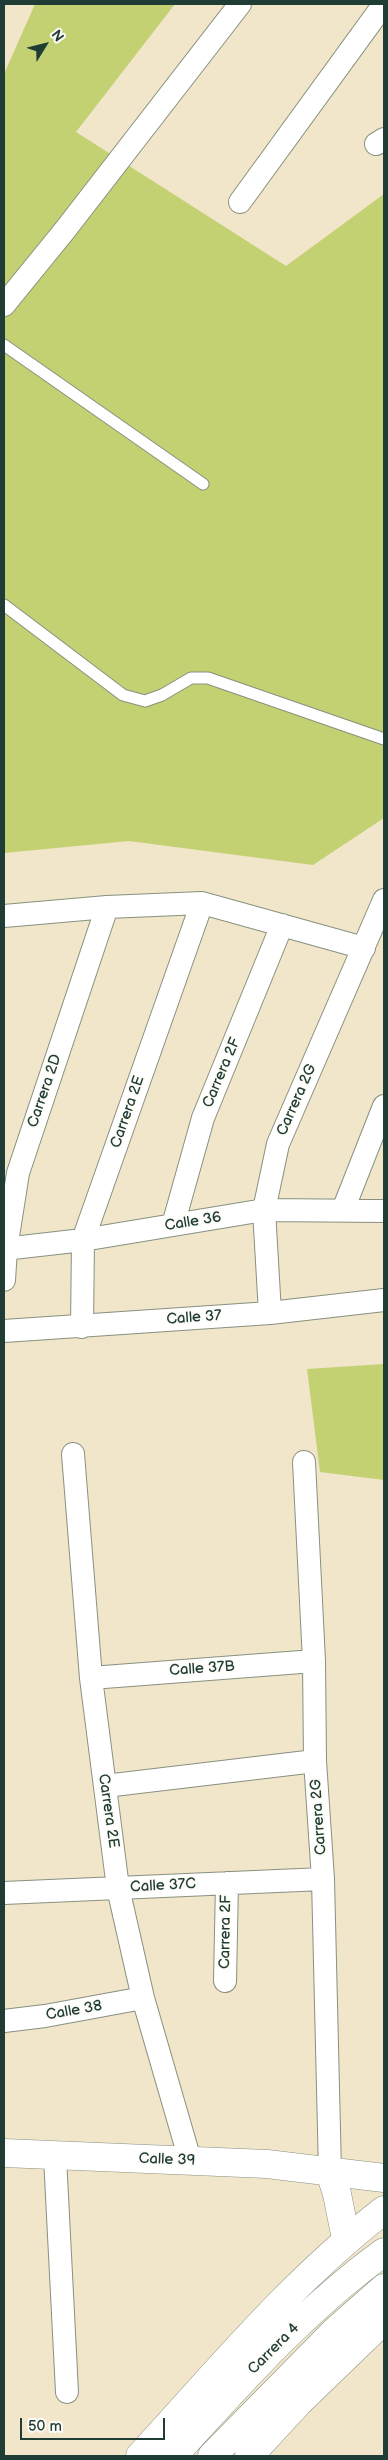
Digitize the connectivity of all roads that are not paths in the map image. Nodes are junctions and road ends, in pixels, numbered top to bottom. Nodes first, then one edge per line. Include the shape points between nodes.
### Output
1 (240, 4) edge
2 (384, 4) edge
3 (240, 202) dead end
4 (4, 305) edge
5 (4, 345) edge
6 (203, 484) dead end
7 (4, 605) edge
8 (384, 739) edge
9 (384, 900) edge
10 (202, 903) junction
11 (107, 907) junction
12 (4, 917) edge
13 (282, 925) junction
14 (364, 948) junction
15 (384, 1106) edge
16 (264, 1210) junction
17 (343, 1210) junction
18 (384, 1210) edge
19 (173, 1225) junction
20 (83, 1240) junction
21 (5, 1249) edge
22 (4, 1280) edge
23 (384, 1300) edge
24 (270, 1313) junction
25 (82, 1327) junction
26 (4, 1331) edge
27 (73, 1454) dead end
28 (304, 1462) dead end
29 (314, 1661) junction
30 (91, 1678) junction
31 (315, 1761) junction
32 (105, 1786) junction
33 (323, 1879) junction
34 (228, 1883) junction
35 (118, 1888) junction
36 (4, 1893) edge
37 (225, 1981) dead end
38 (143, 1998) junction
39 (4, 2021) edge
40 (4, 2154) edge
41 (55, 2157) junction
42 (190, 2160) junction
43 (330, 2172) junction
44 (384, 2178) edge
45 (384, 2210) edge
46 (346, 2239) junction
47 (384, 2252) edge
48 (384, 2288) edge
49 (384, 2320) edge
50 (67, 2392) dead end
51 (140, 2456) edge
52 (173, 2456) edge
53 (212, 2456) edge
54 (249, 2456) edge

1 - 4 street
2 - 3 street
5 - 6 lane
7 - 8 lane via 124,695 145,701 192,678 208,678
9 - 14 street, Carrera 2G
10 - 11 street
10 - 13 street
10 - 20 street, Carrera 2E
11 - 12 street
11 - 21 street, Carrera 2D via 18,1173
13 - 14 street
13 - 19 street, Carrera 2F via 203,1118
14 - 16 street, Carrera 2G via 278,1144
15 - 17 street
16 - 17 street, Calle 36
16 - 19 street, Calle 36
16 - 24 street, Carrera 2G
17 - 18 street, Calle 36
19 - 20 street, Calle 36
20 - 21 street, Calle 36
20 - 25 street, Carrera 2E
21 - 22 street, Carrera 2D
23 - 24 street, Calle 37
24 - 25 street, Calle 37
25 - 26 street, Calle 37
27 - 30 street, Carrera 2E
28 - 29 street, Carrera 2G
29 - 30 street, Calle 37B
29 - 31 street, Carrera 2G
30 - 32 street, Carrera 2E
31 - 32 street
31 - 33 street, Carrera 2G
32 - 35 street, Carrera 2E
33 - 34 street, Calle 37C
33 - 43 street, Carrera 2G
34 - 35 street, Calle 37C
34 - 37 street, Carrera 2F
35 - 36 street, Calle 37C
35 - 38 street, Carrera 2E
38 - 39 street, Calle 38
38 - 42 street, Carrera 2E
40 - 41 main road, Calle 39
41 - 42 main road, Calle 39
41 - 50 street
42 - 43 main road, Calle 39 via 267,2164
43 - 44 main road, Calle 39
43 - 46 main road
45 - 46 main road
46 - 51 main road via 285,2297
47 - 52 main road, Carrera 4 via 326,2299 284,2339
48 - 53 main road, Carrera 4 via 334,2332
49 - 54 main road via 299,2402

